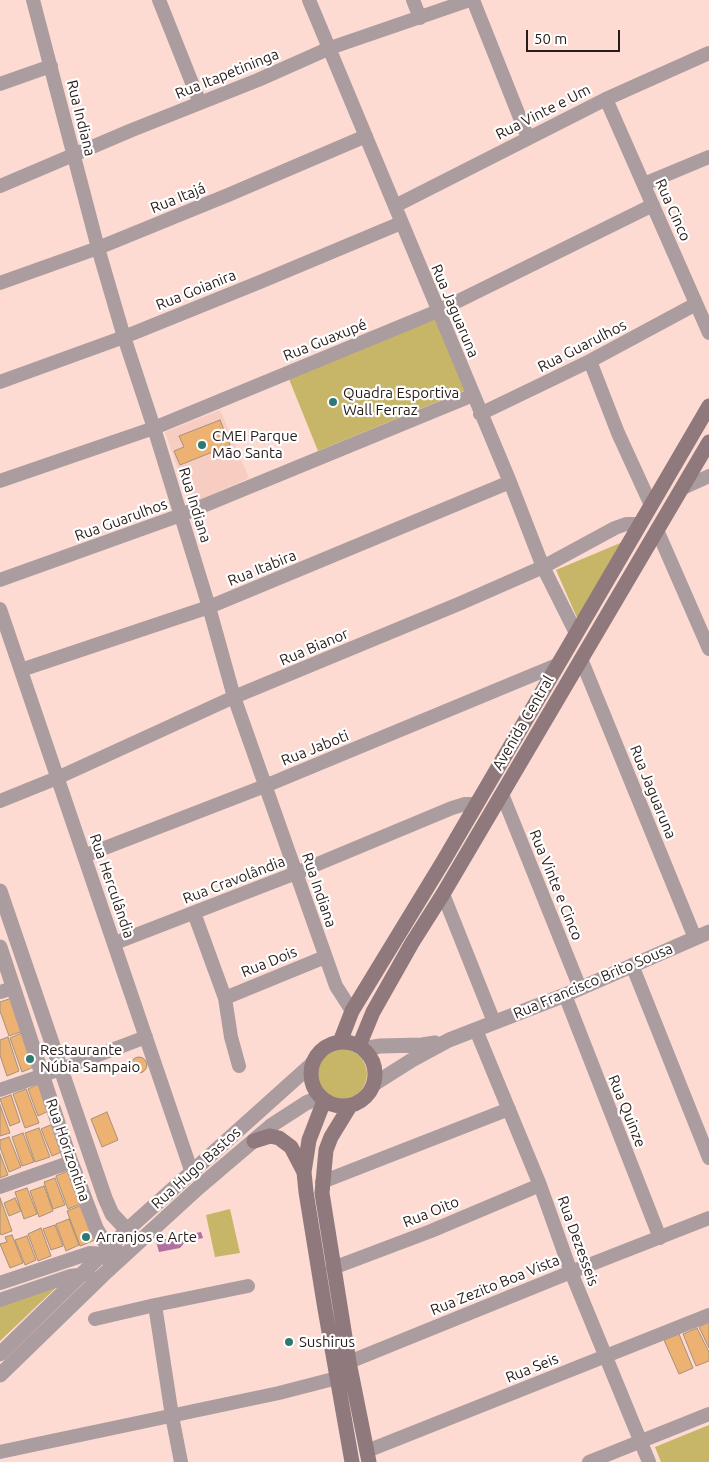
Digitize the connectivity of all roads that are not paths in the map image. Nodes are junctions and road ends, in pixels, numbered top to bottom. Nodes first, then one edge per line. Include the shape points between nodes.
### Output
1 (32, 0) edge
2 (159, 0) edge
3 (309, 0) edge
4 (413, 0) edge
5 (472, 0) edge
6 (420, 18) junction
7 (330, 48) junction
8 (709, 53) edge
9 (51, 66) junction
10 (0, 84) edge
11 (606, 99) junction
12 (200, 103) junction
13 (366, 136) junction
14 (528, 138) junction
15 (74, 156) junction
16 (709, 157) edge
17 (644, 184) junction
18 (0, 186) edge
19 (653, 205) junction
20 (395, 206) junction
21 (401, 223) junction
22 (98, 248) junction
23 (0, 283) edge
24 (696, 304) junction
25 (438, 311) junction
26 (709, 334) edge
27 (124, 337) junction
28 (590, 361) junction
29 (0, 382) edge
30 (473, 395) junction
31 (709, 406) edge
32 (480, 414) junction
33 (154, 428) junction
34 (709, 442) edge
35 (709, 476) edge
36 (0, 481) edge
37 (510, 482) junction
38 (683, 488) junction
39 (651, 505) junction
40 (181, 516) junction
41 (640, 524) junction
42 (657, 530) junction
43 (543, 567) junction
44 (0, 580) edge
45 (209, 607) junction
46 (0, 610) edge
47 (576, 633) junction
48 (709, 649) edge
49 (581, 659) junction
50 (557, 665) junction
51 (21, 670) junction
52 (234, 697) junction
53 (57, 778) junction
54 (265, 786) junction
55 (502, 794) junction
56 (0, 801) edge
57 (476, 804) junction
58 (84, 856) junction
59 (444, 860) junction
60 (458, 868) junction
61 (296, 873) junction
62 (0, 891) edge
63 (443, 894) junction
64 (194, 913) junction
65 (709, 932) edge
66 (695, 938) junction
67 (115, 943) junction
68 (0, 947) edge
69 (325, 957) junction
70 (632, 965) junction
71 (580, 988) junction
72 (7, 990) edge
73 (564, 995) junction
74 (225, 998) junction
75 (352, 1011) junction
76 (494, 1022) junction
77 (476, 1030) junction
78 (146, 1037) junction
79 (449, 1040) junction
80 (340, 1042) junction
81 (361, 1047) junction
82 (312, 1064) junction
83 (239, 1066) dead end
84 (61, 1069) junction
85 (42, 1076) junction
86 (374, 1084) junction
87 (0, 1090) edge
88 (322, 1099) junction
89 (350, 1106) junction
90 (509, 1109) junction
91 (254, 1141) junction
92 (709, 1158) edge
93 (71, 1162) junction
94 (304, 1172) junction
95 (192, 1173) junction
96 (322, 1182) junction
97 (540, 1185) junction
98 (0, 1187) edge
99 (709, 1218) edge
100 (126, 1230) junction
101 (660, 1238) junction
102 (107, 1250) junction
103 (128, 1252) junction
104 (333, 1268) junction
105 (571, 1272) junction
106 (106, 1273) junction
107 (83, 1274) junction
108 (0, 1283) edge
109 (248, 1286) dead end
110 (0, 1300) edge
111 (155, 1305) junction
112 (709, 1315) edge
113 (95, 1319) dead end
114 (0, 1354) edge
115 (605, 1356) junction
116 (349, 1362) junction
117 (0, 1375) edge
118 (337, 1378) junction
119 (709, 1414) edge
120 (172, 1416) junction
121 (641, 1442) junction
122 (0, 1452) edge
123 (368, 1456) edge
124 (181, 1462) edge
125 (352, 1462) edge
126 (589, 1462) edge
127 (649, 1462) edge

1 - 9 street, Rua Indiana
2 - 12 street
3 - 7 street, Rua Jaguaruna
4 - 6 street
5 - 6 street, Rua Itapetininga
5 - 14 street
6 - 7 street, Rua Itapetininga
7 - 12 street, Rua Itapetininga
7 - 13 street, Rua Jaguaruna
8 - 11 street, Rua Vinte e Um
9 - 10 street
9 - 15 street, Rua Indiana
11 - 14 street, Rua Vinte e Um
11 - 17 street, Rua Cinco
12 - 15 street, Rua Itapetininga
13 - 20 street, Rua Jaguaruna
13 - 22 street, Rua Itajá
14 - 20 street, Rua Vinte e Um
15 - 18 street, Rua Itapetininga
15 - 22 street, Rua Indiana
16 - 17 street
17 - 19 street, Rua Cinco
19 - 24 street, Rua Cinco
19 - 25 street, Rua Guaxupé
20 - 21 street, Rua Jaguaruna
21 - 25 street, Rua Jaguaruna
21 - 27 street, Rua Goianira
22 - 23 street, Rua Itajá
22 - 27 street, Rua Indiana
24 - 26 street, Rua Cinco
24 - 28 street, Rua Guarulhos
25 - 30 street, Rua Jaguaruna
25 - 33 street, Rua Guaxupé
27 - 29 street, Rua Goianira
27 - 33 street, Rua Indiana
28 - 32 street, Rua Guarulhos
28 - 39 street
30 - 32 street, Rua Jaguaruna
30 - 40 street, Rua Guarulhos
31 - 39 main road, Avenida Central
32 - 37 street, Rua Jaguaruna
33 - 36 street, Rua Guaxupé
33 - 40 street, Rua Indiana
34 - 38 main road, Avenida Central
35 - 38 street
37 - 43 street, Rua Jaguaruna
37 - 45 street, Rua Itabira
38 - 42 main road, Avenida Central
39 - 41 main road, Avenida Central
40 - 44 street, Rua Guarulhos
40 - 45 street, Rua Indiana
41 - 43 street, Rua Bianor via 616,528
41 - 47 main road, Avenida Central
42 - 48 street
42 - 49 main road, Avenida Central
43 - 47 street, Rua Jaguaruna
43 - 52 street, Rua Bianor
45 - 51 street, Rua Itabira
45 - 52 street, Rua Indiana
46 - 51 street, Rua Herculândia
47 - 50 main road, Avenida Central
49 - 55 main road, Avenida Central
49 - 66 street, Rua Jaguaruna
50 - 54 street, Rua Jaboti
50 - 57 main road, Avenida Central
51 - 53 street, Rua Herculândia
52 - 53 street, Rua Bianor
52 - 54 street, Rua Indiana
53 - 56 street, Rua Bianor
53 - 58 street, Rua Herculândia
54 - 58 street, Rua Jaboti
54 - 61 street, Rua Indiana
55 - 60 main road, Avenida Central
55 - 71 street, Rua Vinte e Cinco
57 - 59 main road, Avenida Central
57 - 61 street, Rua Cravolândia via 452,808
58 - 67 street, Rua Herculândia
59 - 60 main road
59 - 75 main road, Avenida Central
60 - 63 main road, Avenida Central
61 - 64 street, Rua Cravolândia
61 - 69 street, Rua Indiana
62 - 84 street, Rua Horizontina
63 - 76 street
63 - 81 main road, Avenida Central via 373,1012
64 - 67 street, Rua Cravolândia
64 - 74 street
65 - 66 street, Rua Francisco Brito Sousa
66 - 70 street, Rua Francisco Brito Sousa
67 - 78 street, Rua Herculândia
68 - 72 street, Rua Horizontina
69 - 74 street, Rua Dois
69 - 75 street, Rua Indiana via 340,995
70 - 71 street, Rua Francisco Brito Sousa
70 - 92 street
71 - 73 street, Rua Francisco Brito Sousa
72 - 85 street, Rua Horizontina
73 - 76 street, Rua Francisco Brito Sousa
73 - 101 street, Rua Quinze
74 - 83 street
75 - 80 main road, Avenida Central
76 - 77 street, Rua Francisco Brito Sousa
77 - 79 street, Rua Francisco Brito Sousa
77 - 90 street, Rua Dezesseis
78 - 84 street
78 - 95 street, Rua Herculândia
79 - 81 street via 422,1045
79 - 86 street
80 - 81 main road
80 - 82 main road via 323,1048
81 - 86 main road via 374,1065
82 - 88 main road via 311,1081
82 - 95 street, Rua Hugo Bastos
84 - 85 street
84 - 100 street, Rua Horizontina via 105,1198 112,1214
85 - 87 street
85 - 93 street, Rua Horizontina
86 - 89 main road via 369,1094
88 - 89 main road via 339,1106
88 - 91 street via 282,1118
88 - 94 main road via 309,1140
89 - 96 main road via 326,1150
90 - 96 street
90 - 97 street, Rua Dezesseis
91 - 94 main road via 270,1136 279,1138 291,1147
91 - 103 street
93 - 98 street
93 - 102 street, Rua Horizontina
94 - 118 main road
95 - 100 street, Rua Hugo Bastos
96 - 104 main road
97 - 104 street, Rua Oito
97 - 105 street, Rua Dezesseis
99 - 101 street, Rua Zezito Boa Vista
100 - 102 street, Rua Hugo Bastos
100 - 103 street via 131,1236
101 - 105 street, Rua Zezito Boa Vista
102 - 103 street, Rua Horizontina
102 - 106 street via 109,1262
102 - 107 street, Rua Hugo Bastos
102 - 108 street
103 - 106 street
104 - 116 main road
105 - 115 street, Rua Dezesseis
105 - 116 street, Rua Zezito Boa Vista
106 - 107 street
106 - 117 street
107 - 110 street
107 - 114 street, Rua Hugo Bastos
109 - 111 street
111 - 113 street
111 - 120 street
112 - 115 street, Rua Seis
115 - 121 street, Rua Dezesseis
115 - 123 street, Rua Seis
116 - 123 main road
118 - 120 street via 279,1394
118 - 125 main road
119 - 121 street
120 - 122 street
120 - 124 street
121 - 126 street
121 - 127 street, Rua Dezesseis

